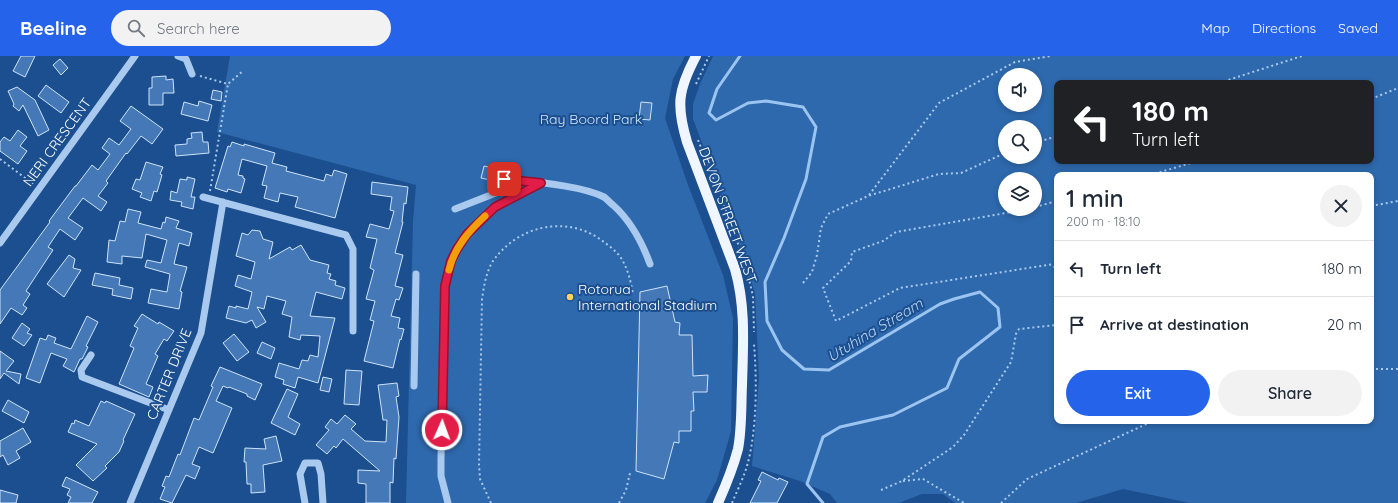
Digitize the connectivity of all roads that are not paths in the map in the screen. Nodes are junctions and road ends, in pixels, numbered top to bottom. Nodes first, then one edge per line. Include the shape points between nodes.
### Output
1 (135, 56) edge
2 (178, 56) edge
3 (696, 56) edge
4 (186, 58) edge
5 (194, 75) road end
6 (504, 179) dead end
7 (520, 180) junction
8 (541, 183) junction
9 (206, 195) road end
10 (223, 202) junction
11 (455, 209) dead end
12 (0, 243) edge
13 (650, 264) dead end
14 (416, 274) dead end
15 (353, 332) dead end
16 (91, 355) dead end
17 (414, 386) dead end
18 (169, 410) junction
19 (130, 503) edge
20 (305, 503) edge
21 (323, 503) edge
22 (448, 503) edge
23 (718, 503) edge

1 - 12 street, NERI CRESCENT
2 - 4 street
3 - 23 main road, DEVON STREET WEST via 681,94 682,124 735,269 744,317 741,428 734,464
4 - 5 street
6 - 7 street
7 - 8 street
7 - 11 street via 506,189
8 - 13 street via 581,189 604,198 622,213 636,233
8 - 22 street via 495,207 467,234 451,261 445,286 441,460 441,476
9 - 10 street
10 - 15 street via 346,235 353,249
10 - 18 street, CARTER DRIVE via 201,333
14 - 17 street
16 - 18 street via 81,370 82,377
18 - 19 street, CARTER DRIVE
20 - 21 street via 300,474 305,463 318,462

